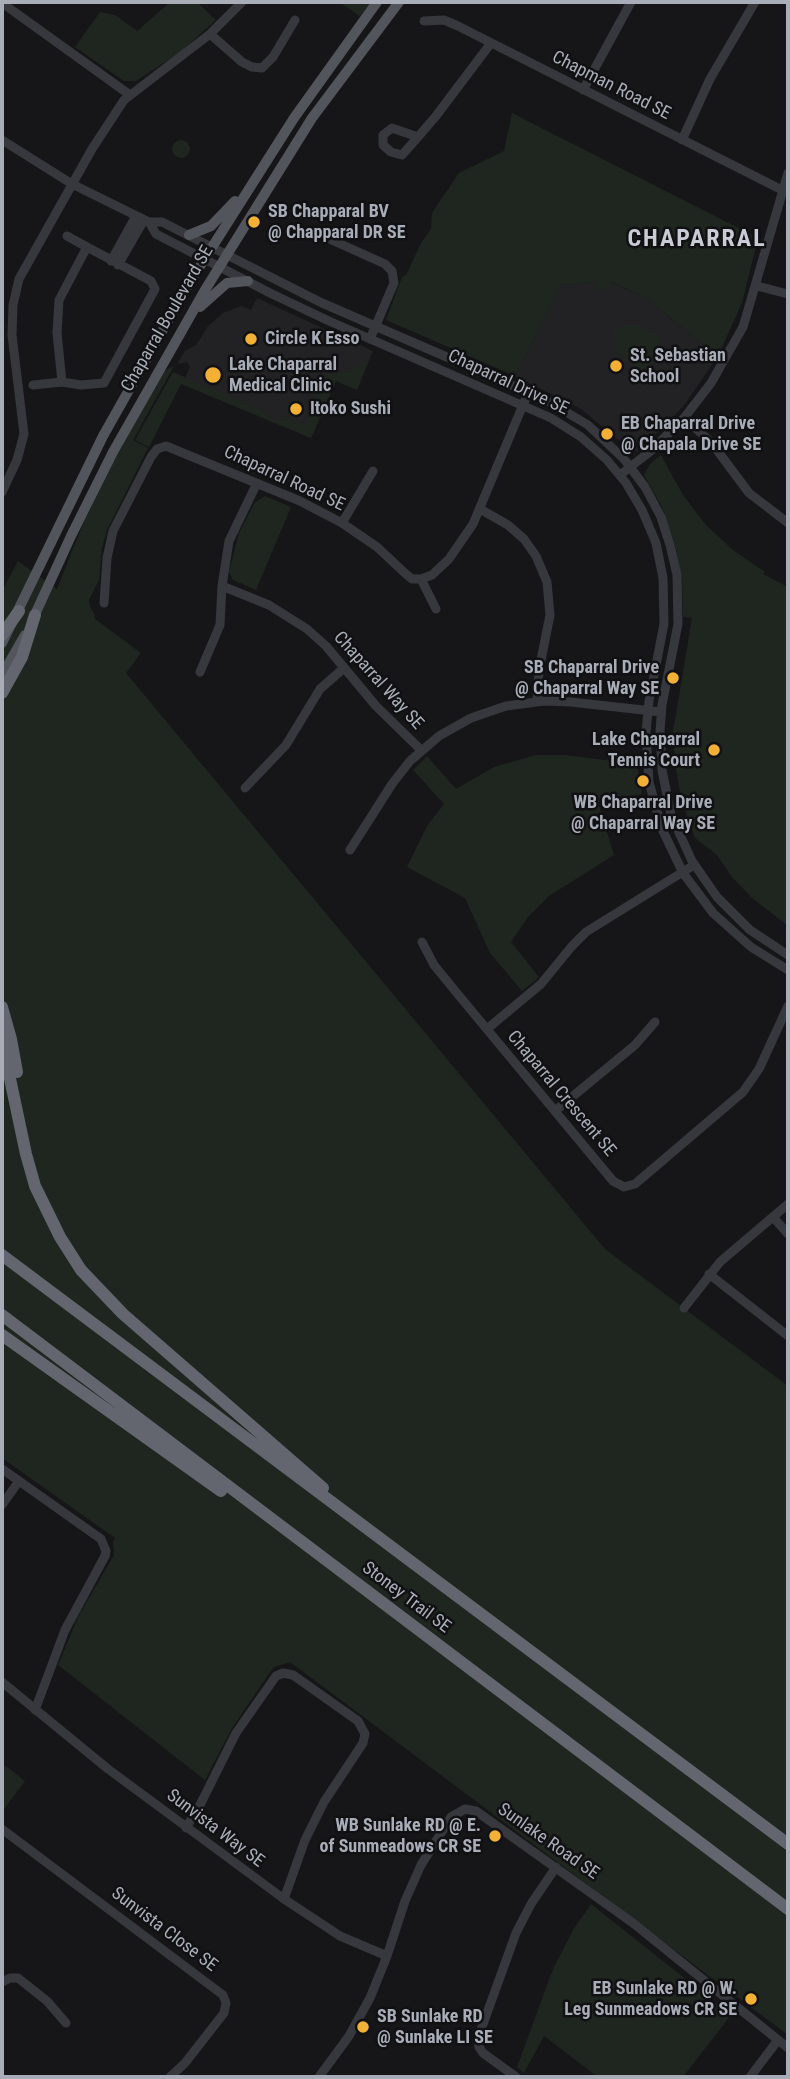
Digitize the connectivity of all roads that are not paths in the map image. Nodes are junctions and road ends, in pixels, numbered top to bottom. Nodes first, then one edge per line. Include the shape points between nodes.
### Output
1 (242, 2) edge
2 (377, 2) edge
3 (399, 2) edge
4 (631, 2) edge
5 (755, 2) edge
6 (2, 3) edge
7 (295, 20) dead end
8 (424, 21) dead end
9 (210, 34) junction
10 (491, 43) junction
11 (583, 90) junction
12 (130, 94) junction
13 (418, 137) dead end
14 (2, 139) edge
15 (682, 140) junction
16 (788, 173) edge
17 (72, 184) junction
18 (251, 184) junction
19 (782, 190) junction
20 (143, 220) junction
21 (189, 235) junction
22 (67, 236) dead end
23 (325, 236) dead end
24 (87, 247) junction
25 (212, 247) junction
26 (226, 254) junction
27 (205, 258) junction
28 (114, 263) junction
29 (219, 266) junction
30 (248, 281) junction
31 (757, 286) junction
32 (788, 294) edge
33 (188, 318) junction
34 (375, 327) junction
35 (370, 339) junction
36 (62, 382) junction
37 (33, 385) dead end
38 (528, 393) junction
39 (523, 405) junction
40 (684, 418) junction
41 (631, 467) junction
42 (373, 471) dead end
43 (620, 475) junction
44 (257, 483) junction
45 (2, 492) edge
46 (480, 509) junction
47 (342, 523) junction
48 (788, 523) edge
49 (421, 579) junction
50 (222, 586) junction
51 (104, 603) dead end
52 (436, 609) dead end
53 (19, 611) junction
54 (35, 615) junction
55 (2, 635) edge
56 (2, 643) edge
57 (344, 668) junction
58 (200, 672) dead end
59 (2, 675) edge
60 (2, 693) edge
61 (537, 701) junction
62 (648, 711) junction
63 (661, 712) junction
64 (421, 750) junction
65 (245, 788) dead end
66 (350, 850) dead end
67 (694, 865) junction
68 (683, 873) junction
69 (422, 942) dead end
70 (788, 955) edge
71 (788, 970) edge
72 (788, 1006) edge
73 (2, 1007) edge
74 (655, 1022) dead end
75 (487, 1029) junction
76 (2, 1041) edge
77 (555, 1111) junction
78 (32, 1176) junction
79 (788, 1204) edge
80 (773, 1217) junction
81 (788, 1234) edge
82 (2, 1255) edge
83 (709, 1274) junction
84 (684, 1308) dead end
85 (2, 1315) edge
86 (2, 1335) edge
87 (788, 1336) edge
88 (2, 1469) edge
89 (19, 1481) junction
90 (2, 1505) edge
91 (404, 1559) junction
92 (425, 1634) junction
93 (2, 1682) edge
94 (35, 1710) junction
95 (186, 1828) junction
96 (2, 1829) edge
97 (788, 1844) edge
98 (556, 1867) junction
99 (284, 1899) junction
100 (788, 1909) edge
101 (387, 1956) junction
102 (2, 1982) edge
103 (66, 2023) dead end
104 (778, 2040) junction
105 (788, 2048) edge
106 (325, 2075) edge
107 (170, 2077) edge
108 (516, 2077) edge
109 (750, 2077) edge

1 - 9 street
2 - 18 main road, Chaparral Boulevard SE
3 - 26 main road, Chaparral Boulevard SE via 312,118
4 - 11 street
5 - 15 street via 710,79
6 - 12 street
7 - 9 street via 262,68 242,62
8 - 10 street, Chapman Road SE via 444,20
9 - 12 street
10 - 11 street, Chapman Road SE
10 - 13 street
11 - 15 street, Chapman Road SE
12 - 17 street
14 - 17 street
15 - 19 street, Chapman Road SE
16 - 19 street
17 - 20 street
17 - 45 street via 19,279 13,305 12,335 24,434
18 - 21 main road via 211,226
18 - 25 main road, Chaparral Boulevard SE
19 - 31 street
20 - 21 street, Chaparral Drive SE via 162,222
20 - 27 street, Chaparral Drive SE via 156,234
20 - 28 street
21 - 25 street, Chaparral Drive SE
22 - 24 street
23 - 34 street via 392,271 394,283
24 - 28 street
24 - 36 street via 59,300
25 - 26 street, Chaparral Drive SE
25 - 27 main road, Chaparral Boulevard SE
26 - 29 main road, Chaparral Boulevard SE
26 - 34 street, Chaparral Drive SE
27 - 29 street, Chaparral Drive SE
27 - 53 main road, Chaparral Boulevard SE via 103,436
28 - 36 street via 151,281 155,289 104,383
29 - 30 street, Chaparral Drive SE
29 - 33 main road, Chaparral Boulevard SE
30 - 33 main road via 223,285
30 - 35 street, Chaparral Drive SE
31 - 32 street
31 - 40 street via 743,327 712,383
33 - 54 main road, Chaparral Boulevard SE via 103,471
34 - 35 street
34 - 38 street, Chaparral Drive SE
35 - 39 street, Chaparral Drive SE
36 - 37 street
38 - 39 street
38 - 41 street, Chaparral Drive SE via 588,425
39 - 43 street, Chaparral Drive SE via 581,437
39 - 46 street
40 - 41 street
40 - 48 street via 711,442 748,493
41 - 43 street
41 - 63 street, Chaparral Drive SE via 661,517 677,576 678,624
42 - 47 street
43 - 62 street, Chaparral Drive SE via 648,521 663,578 664,624
44 - 47 street, Chaparral Road SE
44 - 50 street via 229,541
44 - 51 street, Chaparral Road SE via 174,448 159,447 111,537
46 - 49 street via 458,548 432,575
46 - 61 street via 524,539 547,582 550,624
47 - 49 street, Chaparral Road SE via 412,579
49 - 52 street
50 - 57 street, Chaparral Way SE via 296,621
50 - 58 street via 220,625
53 - 55 highway
53 - 56 main road, Chaparral Boulevard SE
54 - 59 main road, Chaparral Boulevard SE
54 - 60 highway via 23,657
57 - 64 street, Chaparral Way SE
57 - 65 street via 320,689 286,745
61 - 62 street, Chaparral Way SE
61 - 64 street, Chaparral Way SE via 471,718
62 - 63 street, Chaparral Way SE
62 - 68 street, Chaparral Drive SE via 651,791 662,829
63 - 67 street, Chaparral Drive SE via 664,787
64 - 66 street via 392,784
67 - 68 street, Chaparral Crescent SE
67 - 70 street, Chaparral Drive SE via 740,921
68 - 71 street, Chaparral Drive SE via 725,925
68 - 75 street, Chaparral Crescent SE via 586,932 545,980
69 - 75 street via 434,965
72 - 77 street, Chaparral Crescent SE via 760,1069 743,1092 631,1186 613,1181
73 - 78 highway via 14,1051
74 - 77 street via 635,1045
75 - 77 street, Chaparral Crescent SE
76 - 78 highway
78 - 91 highway via 60,1237 102,1293
79 - 80 street
80 - 81 street
80 - 83 street
82 - 91 highway, Stoney Trail SE
83 - 84 street
83 - 87 street
85 - 92 highway, Stoney Trail SE
86 - 92 highway
88 - 89 street
89 - 90 street
89 - 94 street via 98,1537 106,1551 65,1630
91 - 97 highway, Stoney Trail SE
92 - 100 highway, Stoney Trail SE
93 - 94 street, Sunvista Way SE
94 - 95 street, Sunvista Way SE
95 - 99 street, Sunvista Way SE
95 - 99 street via 236,1733 276,1676 293,1675 358,1721 365,1734 363,1743 315,1821
96 - 107 street, Sunvista Close SE via 223,1995 224,2013
98 - 101 street, Sunlake Road SE via 476,1811 459,1811 421,1865
98 - 104 street, Sunlake Road SE
98 - 108 street via 516,1933 478,2038 483,2053
99 - 101 street, Sunvista Way SE via 341,1936
101 - 106 street, Sunlake Road SE via 361,2015
102 - 103 street via 13,1977 21,1981
104 - 105 street, Sunlake Road SE
104 - 109 street

